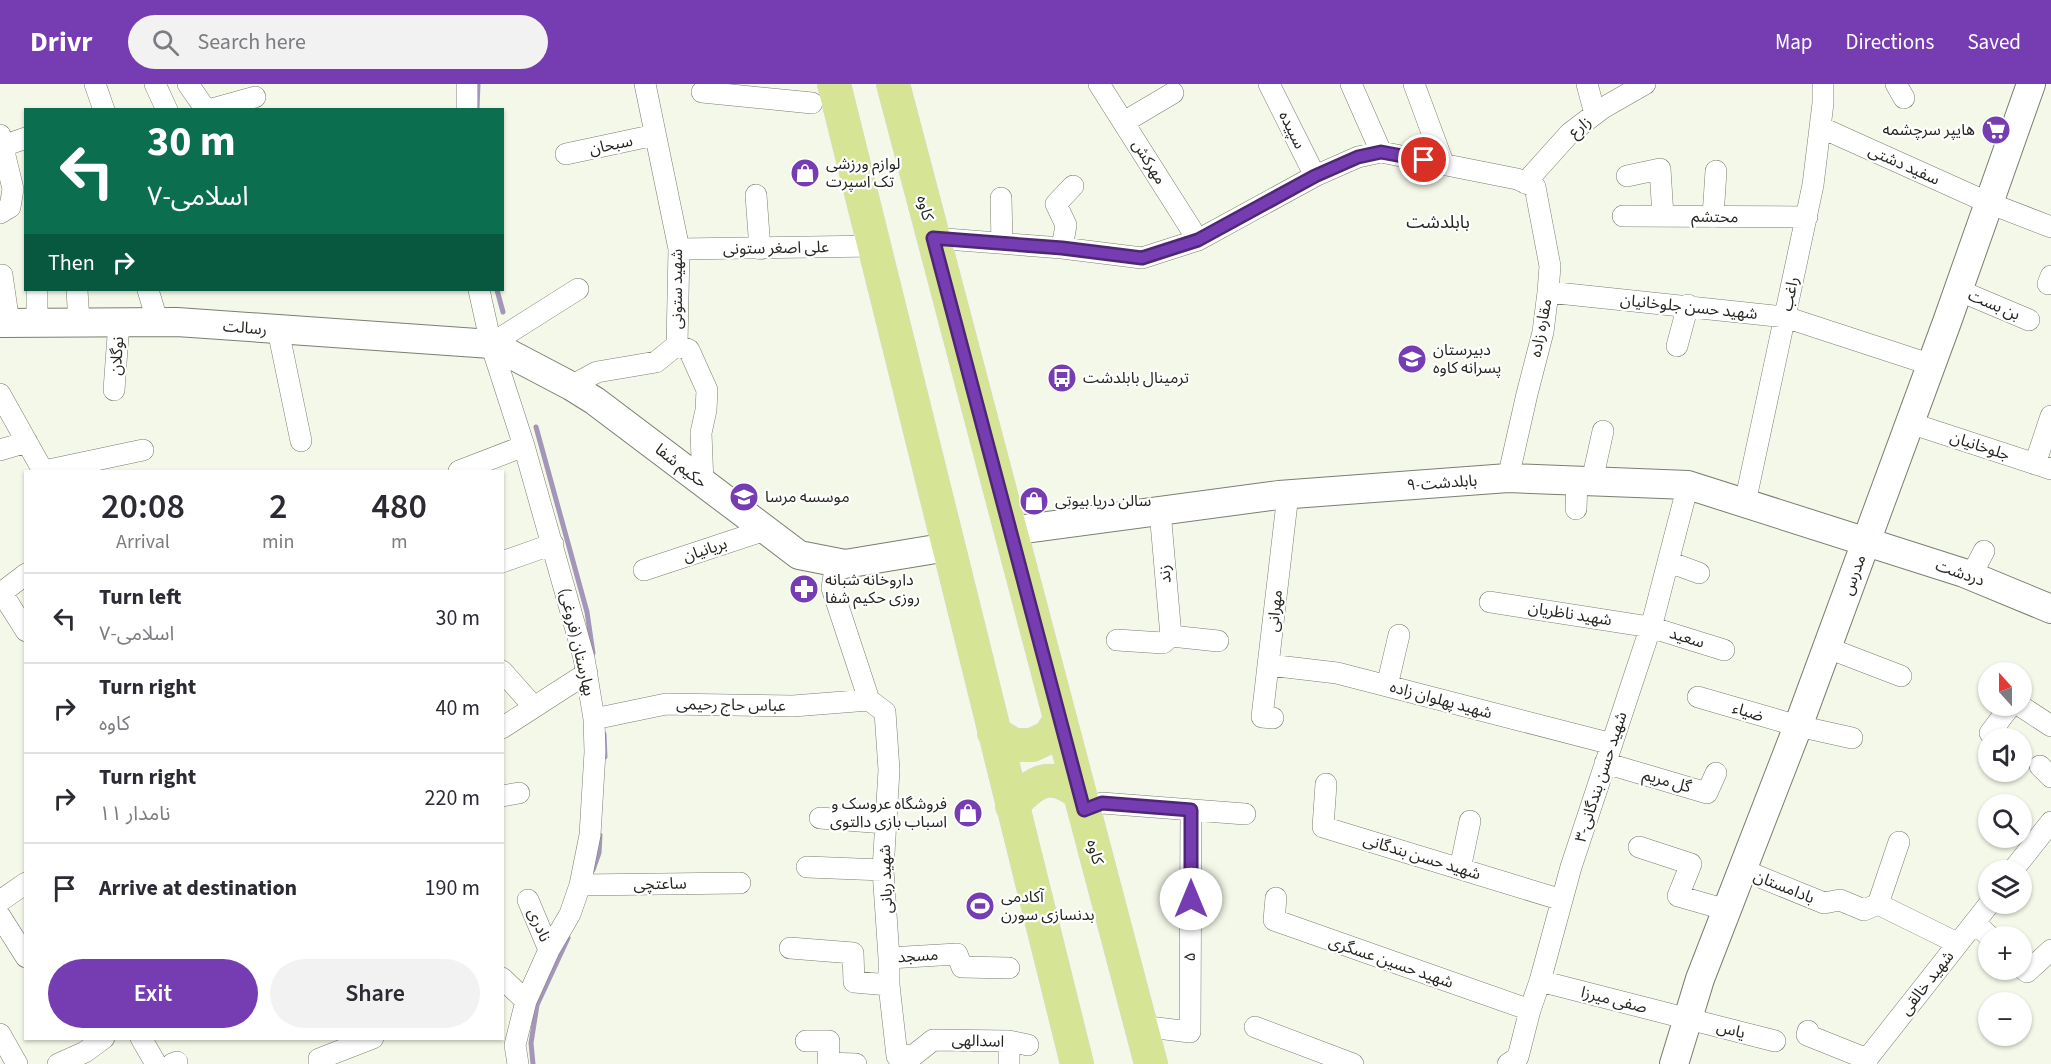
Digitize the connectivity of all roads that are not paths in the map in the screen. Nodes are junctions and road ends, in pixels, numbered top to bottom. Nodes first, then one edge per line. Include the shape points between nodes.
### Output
1 (95, 84) edge
2 (155, 84) edge
3 (188, 84) edge
4 (467, 84) edge
5 (645, 84) edge
6 (893, 84) edge
7 (1099, 84) edge
8 (1269, 84) edge
9 (1350, 84) edge
10 (1414, 84) edge
11 (1587, 84) edge
12 (1646, 84) edge
13 (1823, 84) edge
14 (2031, 84) edge
15 (702, 92) dead end
16 (823, 93) edge
17 (1173, 93) dead end
18 (255, 98) dead end
19 (103, 108) edge
20 (166, 108) edge
21 (206, 108) edge
22 (215, 108) edge
23 (467, 108) edge
24 (1595, 114) junction
25 (1124, 122) junction
26 (1820, 127) junction
27 (655, 135) junction
28 (24, 138) edge
29 (1, 143) edge
30 (1381, 152) junction
31 (566, 154) dead end
32 (1444, 165) junction
33 (1716, 171) dead end
34 (1315, 176) junction
35 (1627, 176) dead end
36 (1525, 183) junction
37 (1073, 186) dead end
38 (756, 195) dead end
39 (1001, 198) dead end
40 (1989, 203) junction
41 (0, 213) edge
42 (1623, 216) dead end
43 (1663, 216) junction
44 (1713, 217) junction
45 (1807, 217) junction
46 (2051, 227) edge
47 (933, 238) junction
48 (1198, 240) junction
49 (1002, 243) junction
50 (874, 246) junction
51 (1062, 248) junction
52 (679, 249) junction
53 (760, 249) junction
54 (2, 275) dead end
55 (578, 289) dead end
56 (1958, 290) junction
57 (36, 291) edge
58 (77, 291) edge
59 (148, 291) edge
60 (479, 291) edge
61 (1548, 292) junction
62 (1688, 306) junction
63 (1785, 317) junction
64 (2029, 320) dead end
65 (79, 322) junction
66 (119, 322) junction
67 (15, 323) edge
68 (158, 323) junction
69 (278, 330) junction
70 (490, 344) junction
71 (677, 345) junction
72 (1677, 346) dead end
73 (1932, 364) junction
74 (571, 386) junction
75 (114, 390) dead end
76 (0, 394) edge
77 (2051, 416) edge
78 (1910, 423) junction
79 (1603, 430) dead end
80 (301, 441) dead end
81 (27, 442) junction
82 (524, 446) junction
83 (0, 450) edge
84 (143, 450) dead end
85 (2043, 467) edge
86 (42, 470) edge
87 (48, 470) edge
88 (462, 470) edge
89 (1508, 478) junction
90 (1585, 481) junction
91 (703, 484) junction
92 (1688, 484) junction
93 (1288, 494) junction
94 (1745, 503) junction
95 (1576, 509) dead end
96 (1160, 511) junction
97 (765, 530) junction
98 (1010, 531) junction
99 (1866, 543) junction
100 (553, 544) junction
101 (948, 547) junction
102 (1984, 551) dead end
103 (504, 561) edge
104 (836, 562) junction
105 (1669, 562) junction
106 (644, 570) dead end
107 (1699, 573) dead end
108 (24, 576) edge
109 (1971, 576) junction
110 (1, 593) edge
111 (1490, 602) dead end
112 (2049, 604) edge
113 (1650, 627) junction
114 (24, 629) edge
115 (1399, 634) dead end
116 (1171, 636) junction
117 (1117, 640) dead end
118 (1218, 640) dead end
119 (1827, 648) junction
120 (1724, 650) dead end
121 (1269, 664) junction
122 (504, 673) edge
123 (587, 673) junction
124 (1900, 676) dead end
125 (1387, 686) junction
126 (1698, 697) dead end
127 (869, 700) junction
128 (534, 707) junction
129 (2032, 714) edge
130 (599, 718) junction
131 (1273, 718) dead end
132 (1060, 720) junction
133 (1798, 726) junction
134 (2051, 726) edge
135 (504, 727) edge
136 (994, 733) junction
137 (1851, 738) dead end
138 (1609, 754) junction
139 (1716, 773) dead end
140 (1326, 784) dead end
141 (1082, 801) junction
142 (1012, 806) junction
143 (1191, 810) junction
144 (1245, 814) dead end
145 (820, 818) dead end
146 (1470, 821) dead end
147 (2051, 822) edge
148 (885, 823) junction
149 (1899, 842) dead end
150 (1639, 847) dead end
151 (2021, 860) edge
152 (807, 867) dead end
153 (1460, 869) junction
154 (883, 870) junction
155 (1743, 870) junction
156 (740, 883) dead end
157 (24, 884) edge
158 (588, 885) junction
159 (1276, 898) dead end
160 (528, 900) dead end
161 (1562, 900) junction
162 (0, 901) edge
163 (1878, 904) junction
164 (1727, 910) junction
165 (0, 916) edge
166 (1978, 932) edge
167 (1957, 943) junction
168 (790, 948) dead end
169 (549, 950) junction
170 (2051, 950) edge
171 (24, 954) edge
172 (889, 958) junction
173 (2032, 967) edge
174 (1010, 968) dead end
175 (1540, 981) junction
176 (504, 982) edge
177 (889, 985) junction
178 (526, 1001) junction
179 (1530, 1011) junction
180 (1688, 1019) junction
181 (1141, 1026) junction
182 (1255, 1027) dead end
183 (1808, 1030) dead end
184 (0, 1034) edge
185 (97, 1040) edge
186 (142, 1040) edge
187 (806, 1041) dead end
188 (1775, 1041) dead end
189 (80, 1045) edge
190 (360, 1046) edge
191 (900, 1060) edge
192 (1867, 1062) edge
193 (17, 1064) edge
194 (58, 1064) edge
195 (156, 1064) edge
196 (319, 1064) edge
197 (518, 1064) edge
198 (856, 1064) edge
199 (1009, 1064) edge
200 (1077, 1064) edge
201 (1151, 1064) edge
202 (1353, 1064) edge
203 (1508, 1064) edge
204 (1674, 1064) edge

1 - 19 street
2 - 20 street
3 - 21 street
4 - 23 street
5 - 27 street, شهید ستونی
6 - 47 main road, کاوه
7 - 25 street, مهرکش
8 - 34 street, سپیده
9 - 30 street
10 - 32 street
11 - 24 street
12 - 24 street, زارع
13 - 26 street, راغب
14 - 40 street, مدرس
15 - 16 street
16 - 50 main road
17 - 25 street
18 - 22 street
24 - 36 street, زارع via 1570,133
25 - 48 street, مهرکش
26 - 40 street, سفید دشتی
26 - 45 street, راغب
27 - 31 street, سبحان
27 - 52 street, شهید ستونی
28 - 29 street
29 - 41 street via 13,189 10,207
30 - 32 street
30 - 34 street via 1358,157
32 - 36 street
33 - 44 street
34 - 48 street
35 - 43 street via 1660,169
36 - 61 street, مقاره زاده via 1535,187 1550,266
37 - 51 street via 1056,204 1066,225
38 - 53 street
39 - 49 street
40 - 46 street, سفید دشتی
40 - 56 street, مدرس
42 - 43 street, محتشم
43 - 44 street, محتشم
44 - 45 street, محتشم
45 - 63 street, راغب
47 - 49 street
47 - 98 main road, کاوه
48 - 51 street via 1142,258
49 - 51 street
50 - 53 street, علی اصغر ستونی
50 - 101 main road
52 - 53 street, علی اصغر ستونی
52 - 71 street, شهید ستونی
54 - 67 street
55 - 70 street
56 - 64 street, بن بست
56 - 73 street, مدرس
57 - 67 street
58 - 65 street
59 - 68 street
60 - 70 street, بهارستان (فروغی)
61 - 62 street, شهید حسن جلوخانیان
61 - 89 street, مقاره زاده via 1543,332
62 - 63 street, شهید حسن جلوخانیان
62 - 72 street
63 - 73 street, شهید حسن جلوخانیان
63 - 94 street, راغب
65 - 66 street, رسالت
65 - 67 street, رسالت
66 - 68 street, رسالت
66 - 75 street, نوگلان
68 - 69 street, رسالت
69 - 70 street, رسالت
69 - 80 street
70 - 74 street, حکیم شفا
70 - 82 street, بهارستان (فروغی)
71 - 74 street, شهید ستونی via 656,362 597,372
71 - 91 street via 689,350 707,390 702,433
73 - 78 street, مدرس
74 - 91 street, حکیم شفا
76 - 81 street
77 - 85 street
78 - 85 street, جلوخانیان
78 - 99 street, مدرس
79 - 90 street
81 - 83 street
81 - 86 street
82 - 88 street
82 - 100 street, بهارستان (فروغی)
84 - 87 street
89 - 90 street, ۹-بابلدشت
89 - 93 street, ۹-بابلدشت
90 - 92 street, ۹-بابلدشت
90 - 95 street
91 - 97 street, حکیم شفا
92 - 94 street, ۹-بابلدشت
92 - 105 street, ۳-شهید حسن بندگانی
93 - 96 street, ۹-بابلدشت
93 - 121 street, مهرانی
94 - 99 street, ۹-بابلدشت
96 - 98 street, ۹-بابلدشت
96 - 116 street, زند
97 - 104 street, حکیم شفا via 800,555
97 - 106 street, بریانیان
98 - 132 main road, کاوه
99 - 109 street, دردشت
99 - 119 street, مدرس
100 - 103 street
100 - 123 street, بهارستان (فروغی)
101 - 104 street, حکیم شفا via 845,564
101 - 136 main road
102 - 109 street
104 - 127 street, شهید ربانی via 832,588
105 - 107 street
105 - 113 street, ۳-شهید حسن بندگانی
108 - 110 street
109 - 112 street, دردشت
110 - 114 street
111 - 113 street, شهید ناظریان
113 - 120 street, سعید
113 - 138 street, ۳-شهید حسن بندگانی
115 - 125 street
116 - 117 street via 1163,643
116 - 118 street
119 - 124 street
119 - 133 street, مدرس
121 - 125 street, شهید پهلوان زاده via 1337,672
121 - 131 street, مهرانی via 1262,717
122 - 128 street
123 - 128 street
123 - 130 street, بهارستان (فروغی)
125 - 138 street, شهید پهلوان زاده
126 - 133 street, ضیاء
127 - 130 street, عباس حاج رحیمی via 793,706 666,704
127 - 148 street, شهید ربانی via 885,712 889,770
128 - 135 street
129 - 134 street
130 - 158 street, بهارستان (فروغی)
132 - 136 main road via 1049,737 1032,745 1014,746
132 - 141 main road, کاوه
133 - 137 street, ضیاء
133 - 155 street, مدرس
136 - 142 main road
138 - 139 street, گل مریم via 1707,793
138 - 161 street, ۳-شهید حسن بندگانی
140 - 153 street, شهید حسن بندگانی via 1323,827
141 - 142 main road via 1065,783 1053,780 1027,789
141 - 143 street via 1148,815
141 - 181 main road, کاوه
142 - 200 main road
143 - 144 street
143 - 181 street, ۵ via 1190,1032
145 - 148 street
146 - 153 street
147 - 151 street
148 - 154 street, شهید ربانی
149 - 163 street
150 - 164 street via 1691,864 1678,896
152 - 154 street
153 - 161 street, شهید حسن بندگانی
154 - 172 street, شهید ربانی
155 - 163 street, بادامستان via 1824,903 1840,900 1864,910
155 - 164 street, مدرس
156 - 158 street, ساعتچی
157 - 162 street
158 - 169 street, بهارستان (فروغی)
159 - 179 street, شهید حسین عسگری via 1274,920
160 - 169 street, نادری
161 - 175 street, ۳-شهید حسن بندگانی
163 - 167 street, بادامستان
164 - 180 street, مدرس
165 - 171 street
166 - 167 street, شهید خالقی
167 - 192 street, شهید خالقی
168 - 177 street via 853,953 854,982
169 - 178 street, بهارستان (فروغی)
170 - 173 street
172 - 174 street, مسجد via 957,954 962,967
172 - 177 street, شهید ربانی
175 - 179 street, ۳-شهید حسن بندگانی
175 - 180 street, صفی میرزا
176 - 178 street
177 - 191 street, شهید ربانی
178 - 197 street, بهارستان (فروغی) via 515,1045
179 - 203 street, ۳-شهید حسن بندگانی via 1518,1057
180 - 188 street, یاس
180 - 204 street, مدرس
181 - 201 main road, کاوه
182 - 202 street
183 - 192 street via 1807,1035
184 - 193 street
185 - 189 street
186 - 195 street
187 - 198 street via 829,1041 828,1063
189 - 194 street
190 - 196 street via 320,1059
191 - 199 street, اسدالهی via 933,1040 1019,1043

